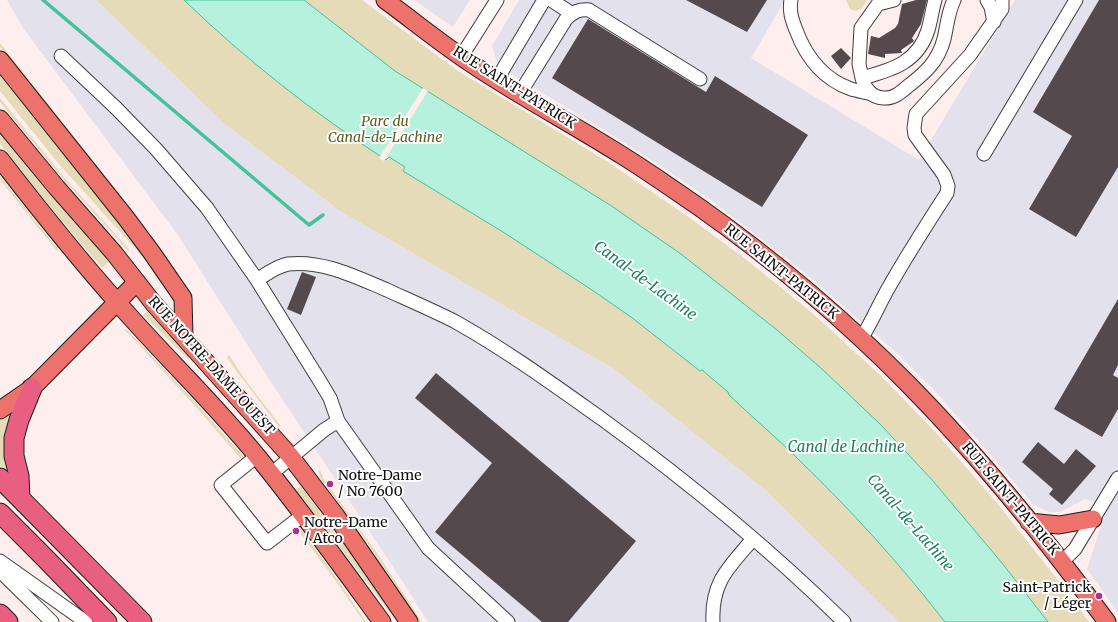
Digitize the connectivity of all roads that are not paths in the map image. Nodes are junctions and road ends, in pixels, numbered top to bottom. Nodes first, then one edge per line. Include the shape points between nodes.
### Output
1 (385, 0) edge
2 (497, 0) edge
3 (544, 0) edge
4 (551, 0) edge
5 (791, 0) edge
6 (894, 0) edge
7 (936, 0) edge
8 (986, 0) edge
9 (1002, 0) edge
10 (1076, 0) edge
11 (952, 2) edge
12 (571, 13) junction
13 (994, 22) junction
14 (61, 56) dead end
15 (461, 57) junction
16 (0, 60) edge
17 (700, 78) dead end
18 (862, 78) junction
19 (499, 81) junction
20 (520, 94) junction
21 (872, 94) junction
22 (0, 119) edge
23 (984, 154) dead end
24 (0, 159) edge
25 (256, 280) junction
26 (137, 282) junction
27 (117, 302) junction
28 (184, 336) junction
29 (861, 339) junction
30 (32, 388) junction
31 (0, 410) edge
32 (338, 421) junction
33 (257, 456) junction
34 (291, 457) junction
35 (271, 474) junction
36 (0, 478) edge
37 (1118, 478) edge
38 (20, 498) junction
39 (0, 513) edge
40 (302, 515) junction
41 (1093, 519) junction
42 (1029, 522) junction
43 (753, 539) junction
44 (0, 561) edge
45 (1062, 562) junction
46 (0, 571) edge
47 (0, 614) edge
48 (0, 619) edge
49 (4, 622) edge
50 (8, 622) edge
51 (52, 622) edge
52 (86, 622) edge
53 (107, 622) edge
54 (142, 622) edge
55 (382, 622) edge
56 (409, 622) edge
57 (508, 622) edge
58 (714, 622) edge
59 (844, 622) edge
60 (1107, 622) edge

1 - 15 main road, RUE SAINT-PATRICK
2 - 15 street
3 - 19 street
4 - 12 street
5 - 21 street via 791,17 801,44 813,63 843,85
6 - 18 street via 878,4 861,28 859,64
7 - 18 street via 921,47 893,69
8 - 13 street via 991,7
9 - 13 street via 1002,9
10 - 23 street
11 - 21 street via 938,56 926,73 898,95 878,98
12 - 17 street via 581,9 589,10
12 - 20 street
13 - 29 street via 965,62 916,114 916,135 944,174 948,186 947,193 889,286
14 - 25 street via 156,149 207,208
15 - 19 main road, RUE SAINT-PATRICK
16 - 28 main road via 131,224 183,298
18 - 21 street via 866,90
19 - 20 main road, RUE SAINT-PATRICK
20 - 29 main road, RUE SAINT-PATRICK via 623,156 700,208 791,278
22 - 26 main road, RUE NOTRE-DAME OUEST
24 - 27 main road, RUE NOTRE-DAME OUEST
25 - 32 street via 330,398
25 - 43 street via 287,264 330,267 453,321 553,384 638,445 699,492
26 - 27 main road
26 - 28 main road, RUE NOTRE-DAME OUEST
27 - 30 main road
27 - 33 main road, RUE NOTRE-DAME OUEST
28 - 34 main road, RUE NOTRE-DAME OUEST
29 - 42 main road, RUE SAINT-PATRICK via 941,419
30 - 31 main road
30 - 38 highway via 14,438
32 - 34 street
32 - 57 street via 428,548
33 - 35 main road, RUE NOTRE-DAME OUEST
33 - 40 street via 221,485 267,543
34 - 35 street
34 - 56 main road, RUE NOTRE-DAME OUEST via 336,516
35 - 40 main road, RUE NOTRE-DAME OUEST
36 - 38 highway
37 - 41 street
38 - 54 highway
39 - 53 highway
40 - 55 main road, RUE NOTRE-DAME OUEST
41 - 42 main road via 1059,525
41 - 45 street via 1075,549
42 - 45 main road, RUE SAINT-PATRICK
43 - 58 street via 719,583 713,602
43 - 59 street
44 - 52 street
45 - 60 main road, RUE SAINT-PATRICK
46 - 51 street
47 - 50 highway
48 - 49 highway

